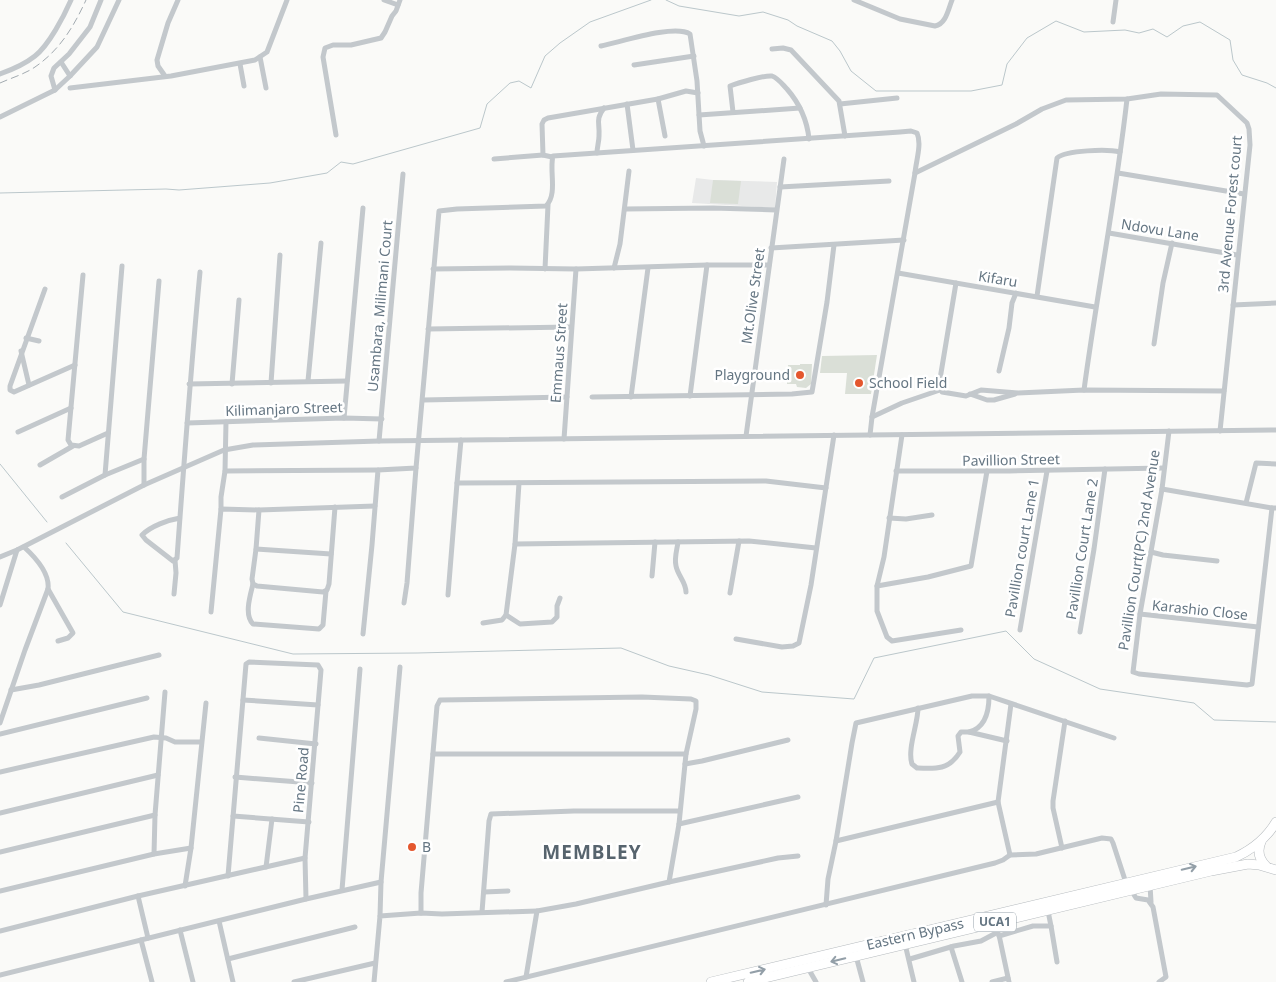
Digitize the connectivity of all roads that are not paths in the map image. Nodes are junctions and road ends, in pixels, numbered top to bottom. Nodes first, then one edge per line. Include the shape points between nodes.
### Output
1 (71, 0) edge
2 (101, 0) edge
3 (119, 0) edge
4 (178, 0) edge
5 (287, 0) edge
6 (384, 0) edge
7 (854, 0) edge
8 (952, 0) edge
9 (1116, 0) edge
10 (399, 2) edge
11 (1113, 22) dead end
12 (601, 46) dead end
13 (772, 49) dead end
14 (694, 56) junction
15 (260, 57) junction
16 (61, 62) junction
17 (240, 64) junction
18 (634, 65) dead end
19 (0, 74) edge
20 (70, 76) junction
21 (165, 76) junction
22 (244, 86) dead end
23 (70, 88) dead end
24 (266, 88) dead end
25 (55, 90) junction
26 (698, 93) junction
27 (658, 98) junction
28 (897, 98) dead end
29 (1126, 99) junction
30 (627, 104) junction
31 (840, 104) junction
32 (604, 108) junction
33 (800, 108) junction
34 (733, 112) junction
35 (699, 116) junction
36 (0, 117) edge
37 (336, 135) dead end
38 (665, 136) dead end
39 (845, 136) junction
40 (809, 138) junction
41 (704, 146) junction
42 (633, 150) junction
43 (1120, 152) junction
44 (597, 153) junction
45 (543, 155) junction
46 (552, 157) junction
47 (494, 159) dead end
48 (784, 159) dead end
49 (629, 171) dead end
50 (915, 173) junction
51 (1118, 173) junction
52 (403, 174) dead end
53 (889, 181) dead end
54 (780, 187) junction
55 (1244, 194) junction
56 (548, 205) junction
57 (363, 208) dead end
58 (625, 209) junction
59 (776, 210) junction
60 (1108, 233) junction
61 (904, 240) junction
62 (321, 242) dead end
63 (1172, 243) junction
64 (834, 245) junction
65 (771, 248) junction
66 (280, 255) dead end
67 (1237, 255) junction
68 (707, 265) junction
69 (770, 265) junction
70 (122, 266) dead end
71 (614, 268) junction
72 (648, 268) junction
73 (433, 269) junction
74 (544, 269) junction
75 (576, 270) junction
76 (200, 272) dead end
77 (898, 273) junction
78 (83, 275) dead end
79 (159, 281) dead end
80 (956, 283) junction
81 (45, 289) dead end
82 (1016, 293) junction
83 (1037, 296) junction
84 (239, 300) dead end
85 (1276, 303) edge
86 (1233, 305) junction
87 (1095, 307) junction
88 (571, 327) junction
89 (428, 329) junction
90 (26, 338) junction
91 (38, 341) dead end
92 (1154, 344) dead end
93 (21, 351) junction
94 (75, 365) junction
95 (999, 371) dead end
96 (308, 381) junction
97 (347, 381) junction
98 (271, 383) junction
99 (189, 384) junction
100 (232, 384) junction
101 (29, 385) junction
102 (940, 390) junction
103 (1084, 390) junction
104 (1224, 390) junction
105 (1018, 393) junction
106 (970, 394) junction
107 (750, 395) junction
108 (690, 396) junction
109 (567, 397) junction
110 (592, 397) dead end
111 (631, 397) junction
112 (423, 400) junction
113 (71, 408) junction
114 (872, 417) junction
115 (344, 418) junction
116 (382, 419) junction
117 (226, 422) junction
118 (187, 423) junction
119 (1276, 430) edge
120 (1169, 431) junction
121 (1220, 431) junction
122 (18, 432) dead end
123 (108, 433) junction
124 (902, 434) junction
125 (834, 435) junction
126 (870, 435) junction
127 (746, 436) junction
128 (564, 438) junction
129 (379, 440) junction
130 (419, 440) junction
131 (461, 440) junction
132 (73, 446) junction
133 (224, 450) junction
134 (144, 459) junction
135 (1276, 464) edge
136 (40, 465) dead end
137 (185, 467) junction
138 (416, 468) junction
139 (1164, 468) junction
140 (378, 470) junction
141 (1105, 470) junction
142 (225, 471) junction
143 (987, 471) junction
144 (1047, 471) junction
145 (896, 472) junction
146 (105, 475) junction
147 (457, 483) junction
148 (519, 483) junction
149 (144, 486) junction
150 (826, 488) junction
151 (1162, 489) junction
152 (62, 497) dead end
153 (1246, 503) junction
154 (375, 506) junction
155 (335, 507) junction
156 (1274, 508) edge
157 (221, 509) junction
158 (259, 510) junction
159 (932, 515) dead end
160 (180, 518) junction
161 (890, 518) junction
162 (655, 542) junction
163 (678, 542) junction
164 (740, 542) junction
165 (515, 544) junction
166 (24, 547) junction
167 (816, 548) junction
168 (256, 549) junction
169 (17, 550) junction
170 (1151, 552) junction
171 (331, 554) junction
172 (0, 557) edge
173 (175, 560) junction
174 (1217, 561) dead end
175 (652, 576) dead end
176 (253, 584) junction
177 (877, 586) junction
178 (48, 589) junction
179 (326, 591) junction
180 (686, 592) dead end
181 (730, 593) dead end
182 (174, 594) dead end
183 (448, 595) dead end
184 (560, 598) dead end
185 (404, 604) dead end
186 (0, 605) edge
187 (211, 612) dead end
188 (1140, 614) junction
189 (506, 615) junction
190 (483, 623) dead end
191 (1258, 627) junction
192 (961, 630) dead end
193 (1020, 630) dead end
194 (1080, 632) dead end
195 (363, 634) dead end
196 (736, 639) dead end
197 (58, 641) dead end
198 (159, 655) dead end
199 (400, 667) dead end
200 (360, 668) dead end
201 (11, 690) junction
202 (165, 692) dead end
203 (989, 696) junction
204 (147, 698) dead end
205 (243, 700) junction
206 (206, 703) dead end
207 (1011, 704) junction
208 (318, 705) junction
209 (918, 708) junction
210 (1065, 721) junction
211 (0, 723) edge
212 (969, 732) junction
213 (0, 734) edge
214 (161, 737) junction
215 (259, 738) dead end
216 (1114, 738) dead end
217 (788, 740) dead end
218 (201, 742) junction
219 (1007, 742) junction
220 (316, 744) junction
221 (433, 754) junction
222 (686, 754) junction
223 (685, 764) junction
224 (0, 772) edge
225 (158, 775) junction
226 (235, 777) junction
227 (312, 783) junction
228 (798, 797) dead end
229 (998, 802) junction
230 (680, 811) junction
231 (0, 813) edge
232 (155, 815) junction
233 (233, 816) junction
234 (272, 819) junction
235 (308, 822) junction
236 (1276, 822) edge
237 (679, 824) junction
238 (1268, 836) edge
239 (836, 841) junction
240 (191, 848) junction
241 (1062, 848) junction
242 (0, 852) edge
243 (154, 854) junction
244 (1010, 855) junction
245 (798, 856) dead end
246 (305, 858) junction
247 (1266, 866) junction
248 (266, 868) junction
249 (1276, 870) edge
250 (228, 876) junction
251 (381, 882) junction
252 (669, 882) junction
253 (1150, 885) junction
254 (185, 886) junction
255 (1128, 886) junction
256 (342, 890) junction
257 (0, 891) edge
258 (508, 891) dead end
259 (484, 892) junction
260 (138, 896) junction
261 (306, 898) junction
262 (1151, 902) junction
263 (826, 906) junction
264 (1048, 910) junction
265 (537, 911) junction
266 (482, 912) junction
267 (421, 913) junction
268 (380, 916) junction
269 (219, 921) junction
270 (996, 922) junction
271 (1051, 926) junction
272 (355, 927) dead end
273 (180, 930) junction
274 (0, 931) edge
275 (950, 933) junction
276 (999, 934) junction
277 (148, 938) junction
278 (142, 940) junction
279 (905, 944) junction
280 (952, 947) junction
281 (856, 956) junction
282 (228, 959) junction
283 (910, 959) junction
284 (1057, 962) dead end
285 (376, 963) junction
286 (808, 968) junction
287 (0, 975) edge
288 (526, 977) junction
289 (767, 980) edge
290 (1008, 980) edge
291 (152, 982) edge
292 (193, 982) edge
293 (233, 982) edge
294 (294, 982) edge
295 (374, 982) edge
296 (506, 982) edge
297 (711, 982) edge
298 (748, 982) edge
299 (816, 982) edge
300 (864, 982) edge
301 (914, 982) edge
302 (962, 982) edge
303 (992, 982) edge
304 (1158, 982) edge

1 - 19 street via 40,51 23,64
2 - 16 street via 90,27
3 - 20 street via 97,47
4 - 21 street via 157,60
5 - 15 street via 270,47
6 - 10 street
7 - 8 street via 900,19 935,26 943,22
9 - 11 street
10 - 37 street via 381,38 325,48 323,57
12 - 14 street via 680,30 690,34
13 - 31 street via 791,50
14 - 18 street
14 - 26 street
15 - 17 street
15 - 24 street
16 - 20 street
16 - 25 street via 51,76
17 - 21 street
17 - 22 street
20 - 25 street
21 - 23 street
25 - 36 street
26 - 27 street via 686,91
26 - 35 street
27 - 30 street
27 - 38 street
28 - 31 street
29 - 43 street
29 - 50 street, 3rd Avenue Forest court via 1061,101
29 - 55 street, 3rd Avenue Forest court via 1161,94 1211,94 1222,98 1249,129
30 - 32 street
30 - 42 street
31 - 39 street
32 - 44 street via 598,118 600,137
32 - 45 street via 545,119 542,124
33 - 34 street
33 - 34 street via 779,80 769,76 730,86
33 - 40 street
34 - 35 street
35 - 41 street
39 - 40 street
39 - 50 street via 917,133
40 - 41 street
41 - 42 street
42 - 44 street
43 - 51 street
43 - 83 street via 1069,153 1057,158
44 - 46 street
45 - 46 street
45 - 47 street
46 - 56 street via 553,178
48 - 54 street, Mt.Olive Street
49 - 58 street
50 - 61 street
51 - 55 street
51 - 60 street
52 - 116 street, Usambara, Milimani Court
53 - 54 street
54 - 59 street, Mt.Olive Street
55 - 67 street, 3rd Avenue Forest court
56 - 73 street via 440,210
56 - 74 street
57 - 97 street
58 - 59 street
58 - 71 street
59 - 65 street, Mt.Olive Street
60 - 63 street, Ndovu Lane
60 - 87 street
61 - 64 street
61 - 77 street
62 - 96 street
63 - 67 street, Ndovu Lane
63 - 92 street
64 - 65 street
64 - 107 street via 812,392
65 - 69 street, Mt.Olive Street
66 - 98 street
67 - 86 street, 3rd Avenue Forest court
68 - 69 street
68 - 72 street
68 - 108 street
69 - 107 street, Mt.Olive Street
70 - 123 street
71 - 72 street
71 - 75 street
72 - 111 street
73 - 74 street
73 - 89 street
74 - 75 street
75 - 88 street, Emmaus Street
76 - 99 street
77 - 80 street, Kifaru
77 - 114 street
78 - 94 street
79 - 134 street
80 - 82 street, Kifaru
80 - 102 street
81 - 90 street
82 - 83 street, Kifaru
82 - 95 street
83 - 87 street, Kifaru
84 - 100 street
85 - 86 street
86 - 104 street, 3rd Avenue Forest court
87 - 103 street
88 - 89 street
88 - 109 street, Emmaus Street
89 - 112 street
90 - 91 street
90 - 93 street
93 - 101 street
93 - 101 street via 10,390 14,392
94 - 101 street
94 - 113 street
96 - 97 street
96 - 98 street
97 - 115 street
98 - 100 street
99 - 100 street
99 - 118 street
102 - 106 street via 957,395
102 - 114 street
103 - 104 street
103 - 105 street
104 - 121 street, 3rd Avenue Forest court
105 - 106 street via 980,390
105 - 106 street via 994,400
107 - 108 street
107 - 127 street, Mt.Olive Street
108 - 111 street
109 - 112 street
109 - 128 street, Emmaus Street
110 - 111 street
112 - 130 street
113 - 122 street
113 - 132 street via 68,434
114 - 126 street
115 - 116 street, Kilimanjaro Street
115 - 117 street, Kilimanjaro Street
116 - 129 street, Usambara, Milimani Court
117 - 118 street, Kilimanjaro Street
117 - 133 street
118 - 137 street
119 - 121 street
120 - 121 street
120 - 124 street
120 - 139 street, Pavillion Court(PC) 2nd Avenue
123 - 132 street
123 - 146 street
124 - 126 street
124 - 145 street
125 - 126 street
125 - 127 street
125 - 150 street
127 - 128 street
128 - 131 street
129 - 130 street
129 - 133 street via 253,445
130 - 131 street
130 - 138 street
131 - 147 street
132 - 136 street
133 - 137 street
133 - 142 street
134 - 146 street
134 - 149 street
135 - 153 street via 1256,463
137 - 149 street
137 - 160 street
138 - 140 street
138 - 185 street
139 - 141 street, Pavillion Street
139 - 151 street, Pavillion Court(PC) 2nd Avenue
140 - 142 street
140 - 154 street
141 - 144 street, Pavillion Street
141 - 194 street, Pavillion Court Lane 2
142 - 157 street
143 - 144 street, Pavillion Street
143 - 145 street, Pavillion Street
143 - 177 street via 971,566
144 - 193 street, Pavillion court Lane 1
145 - 161 street
146 - 152 street
147 - 148 street
147 - 183 street
148 - 150 street via 766,481
148 - 165 street
149 - 166 street
150 - 167 street
151 - 153 street
151 - 170 street, Pavillion Court(PC) 2nd Avenue
153 - 156 street
154 - 155 street
154 - 195 street
155 - 158 street
155 - 171 street
156 - 191 street, Pavillion Court(PC) 2nd Avenue
157 - 158 street
157 - 187 street
158 - 168 street
159 - 161 street
160 - 173 street
160 - 173 street via 142,535
161 - 177 street
162 - 163 street
162 - 165 street
162 - 175 street
163 - 164 street
163 - 180 street via 676,566
164 - 167 street
164 - 181 street
165 - 189 street
166 - 169 street
166 - 178 street via 41,567 49,582
167 - 196 street via 799,643 782,647
168 - 171 street
168 - 176 street
169 - 172 street
169 - 186 street
170 - 174 street
170 - 188 street, Pavillion Court(PC) 2nd Avenue
171 - 179 street via 330,584
173 - 182 street
176 - 179 street
176 - 179 street via 249,606 253,624 320,629
177 - 192 street via 877,611 890,640
178 - 197 street via 73,633
178 - 201 street
184 - 189 street via 557,617 552,622 520,624
188 - 191 street, Karashio Close
188 - 191 street, Pavillion Court(PC) 2nd Avenue via 1133,672 1173,678 1250,685 1253,682
189 - 190 street via 502,620
198 - 201 street
199 - 251 street
200 - 256 street
201 - 211 street
202 - 214 street
203 - 207 street
203 - 209 street via 972,696
203 - 212 street via 982,723
204 - 213 street
205 - 208 street
205 - 208 street, Pine Road via 246,664 249,662 318,665 321,670
205 - 226 street
206 - 218 street
207 - 210 street
207 - 219 street
208 - 220 street, Pine Road
209 - 212 street via 910,757 914,767 945,767 952,763 960,752 958,736 961,732
209 - 239 street via 856,724
210 - 216 street
210 - 241 street via 1053,801
212 - 219 street
214 - 218 street via 175,742
214 - 224 street
214 - 225 street
215 - 220 street
217 - 223 street
218 - 240 street
219 - 229 street
220 - 227 street, Pine Road
221 - 222 street
221 - 222 street via 440,700 625,697 696,701
221 - 267 street
222 - 223 street
223 - 230 street
225 - 231 street
225 - 232 street
226 - 227 street
226 - 233 street
227 - 235 street, Pine Road
228 - 237 street
229 - 239 street
229 - 244 street
230 - 237 street
230 - 259 street via 491,814
232 - 242 street
232 - 243 street
233 - 234 street
233 - 250 street
234 - 235 street
234 - 248 street
235 - 246 street, Pine Road
236 - 238 main road
237 - 252 street
238 - 247 main road via 1259,851
255 -> 238 main road, Eastern Bypass via 1236,857
239 - 263 street
240 - 243 street
240 - 254 street
241 - 244 street
241 - 255 street via 1102,838 1111,839
243 - 257 street
244 - 263 street via 995,863
245 - 252 street
246 - 248 street
246 - 261 street, Pine Road
247 - 249 main road, Eastern Bypass
247 - 253 main road, Eastern Bypass / UCA1 via 1243,865
248 - 250 street
250 - 254 street
251 - 256 street
251 - 268 street
252 - 265 street
253 - 255 main road, Eastern Bypass / UCA1
253 - 262 street
254 - 260 street
255 - 262 street via 1133,896
255 - 264 main road, Eastern Bypass / UCA1
297 -> 255 main road, Eastern Bypass
256 - 261 street
258 - 259 street
259 - 266 street
260 - 274 street
260 - 277 street
261 - 269 street
262 - 304 street via 1166,977
263 - 288 street
264 - 270 main road, Eastern Bypass / UCA1
264 - 271 street
265 - 266 street
265 - 288 street
266 - 267 street
267 - 268 street
268 - 285 street
269 - 273 street
269 - 282 street
270 - 275 main road, Eastern Bypass / UCA1
270 - 276 street
271 - 276 street via 1033,926
271 - 284 street
272 - 282 street
273 - 277 street
273 - 292 street
275 - 279 main road, Eastern Bypass / UCA1
275 - 280 street
276 - 280 street
276 - 290 street
277 - 278 street
278 - 287 street
278 - 291 street
279 - 281 main road, Eastern Bypass / UCA1
279 - 283 street
280 - 283 street
280 - 302 street
281 -> 286 main road, Eastern Bypass / UCA1
281 - 300 street
282 - 293 street
283 - 301 street
285 - 294 street
285 - 295 street
286 - 289 main road, Eastern Bypass / UCA1
286 - 299 street
288 - 296 street
289 - 298 main road, Eastern Bypass / UCA1
290 - 303 street

